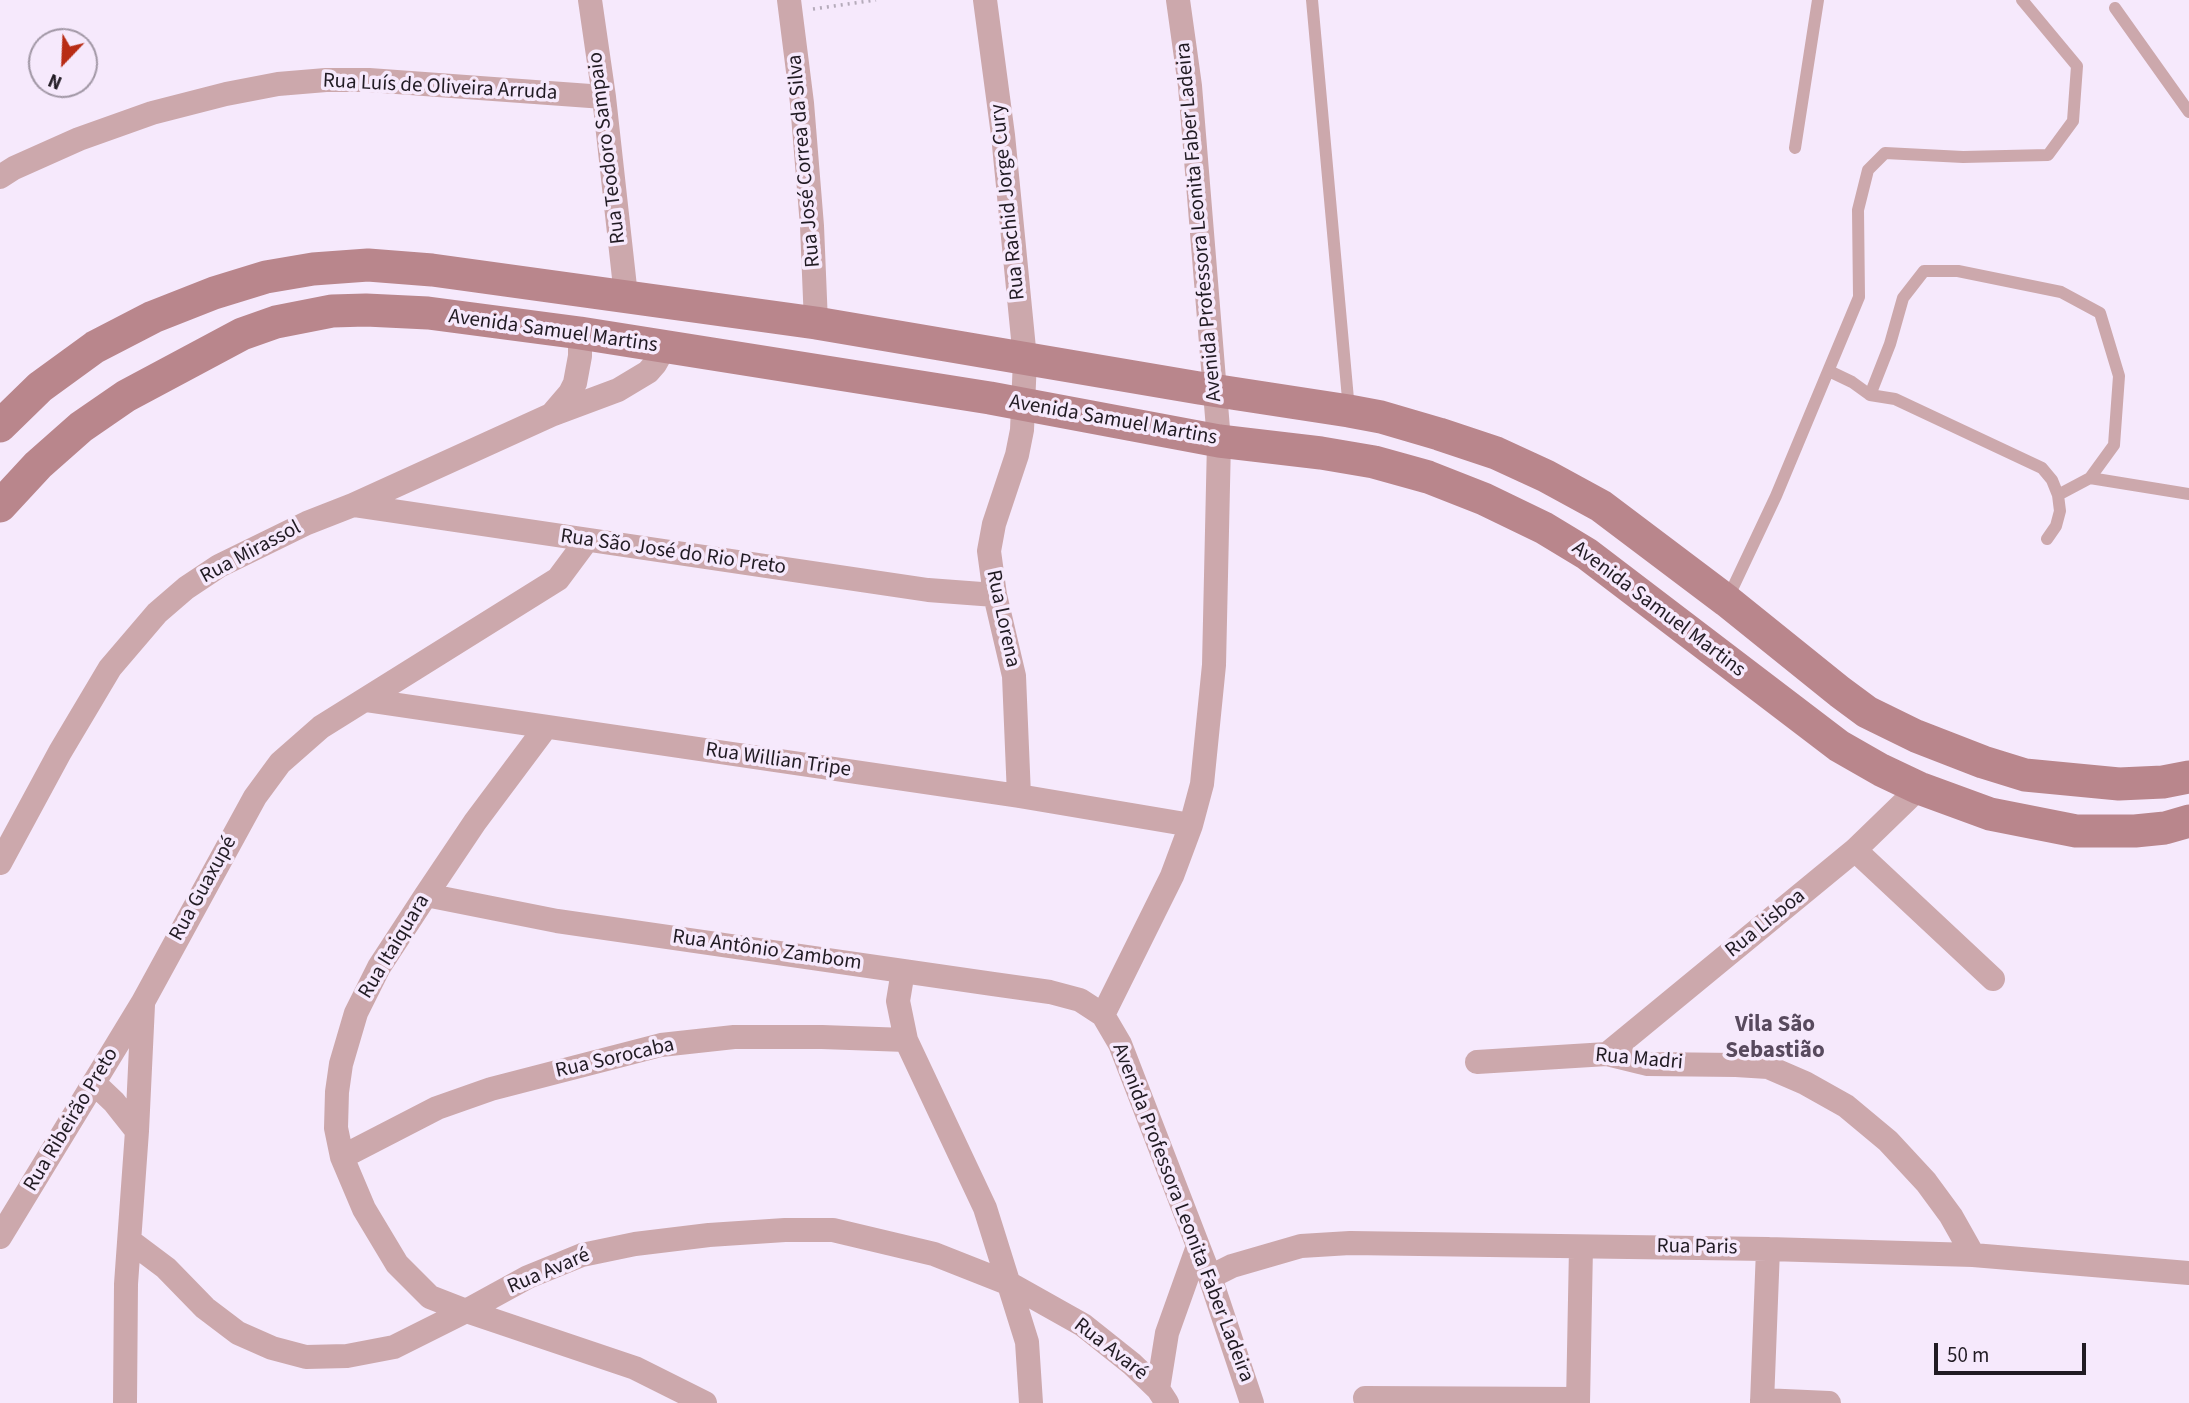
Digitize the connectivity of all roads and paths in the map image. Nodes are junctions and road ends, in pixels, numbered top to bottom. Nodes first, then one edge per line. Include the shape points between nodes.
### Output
1 (590, 0) edge
2 (876, 0) edge
3 (985, 0) edge
4 (1178, 0) edge
5 (1312, 0) edge
6 (1818, 0) edge
7 (2022, 0) edge
8 (790, 6) edge
9 (2115, 8) dead end
10 (604, 97) junction
11 (2189, 112) edge
12 (1795, 148) dead end
13 (0, 177) edge
14 (586, 291) junction
15 (626, 296) junction
16 (659, 302) junction
17 (816, 323) junction
18 (580, 333) junction
19 (664, 348) junction
20 (1025, 359) junction
21 (1829, 371) junction
22 (1216, 389) junction
23 (1870, 395) junction
24 (1024, 404) junction
25 (1349, 411) junction
26 (551, 415) junction
27 (0, 426) edge
28 (1219, 441) junction
29 (2090, 478) junction
30 (2189, 494) edge
31 (2059, 495) junction
32 (353, 505) junction
33 (0, 506) edge
34 (2048, 539) dead end
35 (587, 540) junction
36 (995, 595) junction
37 (1727, 601) junction
38 (1840, 692) junction
39 (365, 700) junction
40 (1790, 710) junction
41 (546, 727) junction
42 (2189, 777) edge
43 (2075, 781) junction
44 (1919, 788) junction
45 (1019, 796) junction
46 (2189, 821) edge
47 (2031, 823) junction
48 (10, 825) edge
49 (1191, 825) junction
50 (1855, 850) junction
51 (0, 863) edge
52 (426, 895) junction
53 (903, 971) junction
54 (1993, 979) dead end
55 (143, 1002) junction
56 (1103, 1015) junction
57 (906, 1040) junction
58 (1608, 1054) junction
59 (1477, 1062) dead end
60 (94, 1083) junction
61 (137, 1131) junction
62 (342, 1157) junction
63 (0, 1237) edge
64 (130, 1241) junction
65 (1580, 1247) junction
66 (1198, 1249) junction
67 (1768, 1249) junction
68 (1973, 1255) junction
69 (2189, 1273) edge
70 (1210, 1277) junction
71 (1010, 1284) junction
72 (466, 1311) junction
73 (1167, 1334) junction
74 (1132, 1364) junction
75 (1162, 1396) edge
76 (1365, 1398) dead end
77 (1578, 1401) edge
78 (1762, 1402) edge
79 (125, 1403) edge
80 (705, 1403) edge
81 (1031, 1403) edge
82 (1252, 1403) edge
83 (1829, 1403) edge

1 - 10 street, Rua Teodoro Sampaio
2 - 8 path
3 - 20 street, Rua Rachid Jorge Cury
4 - 22 street, Avenida Professora Leonita Faber Ladeira via 1190,86
5 - 25 lane
6 - 12 lane
7 - 21 lane via 2077,66 2073,121 2048,155 1885,153 1868,170 1857,210 1859,297
8 - 17 street, Rua José Correa da Silva via 802,103
9 - 11 lane
10 - 13 street, Rua Luís de Oliveira Arruda via 369,80 278,85 152,113 79,139
10 - 15 street, Rua Teodoro Sampaio
14 - 15 main road
14 - 18 main road
14 - 27 main road via 368,265 266,277 153,317 95,346 40,387
15 - 16 main road
16 - 17 main road
16 - 19 main road
17 - 20 main road
18 - 19 main road, Avenida Samuel Martins
18 - 26 street via 575,383
18 - 33 main road, Avenida Samuel Martins via 428,313 366,310 276,321 242,334 126,396 81,427
19 - 24 main road, Avenida Samuel Martins
19 - 26 street, Rua Mirassol via 655,364 635,380
20 - 22 main road
20 - 24 street, Rua Rachid Jorge Cury
21 - 23 lane
21 - 37 lane
22 - 25 main road
22 - 28 street, Avenida Professora Leonita Faber Ladeira
23 - 29 lane via 1903,298 1924,271 1958,271 2061,292 2100,313 2119,376 2114,445
23 - 31 lane via 1895,399 2042,468
24 - 28 main road, Avenida Samuel Martins
24 - 36 street, Rua Lorena via 1017,455 991,537 989,559
25 - 37 main road via 1439,434 1546,476 1601,506
26 - 32 street, Rua Mirassol
28 - 40 main road, Avenida Samuel Martins via 1374,462 1484,499 1587,554
28 - 49 street, Avenida Professora Leonita Faber Ladeira via 1214,665 1202,784
29 - 30 lane
29 - 31 lane
31 - 34 lane via 2060,511
32 - 35 street, Rua São José do Rio Preto
32 - 48 street, Rua Mirassol via 219,566 157,613 110,668
35 - 36 street, Rua São José do Rio Preto via 928,590
35 - 39 street, Rua Guaxupé via 558,579
36 - 45 street, Rua Lorena via 1014,676
37 - 38 main road
38 - 40 main road via 1819,688 1804,692
38 - 43 main road via 1867,712 1949,749 2025,775
39 - 41 street, Rua Willian Tripe
39 - 55 street, Rua Guaxupé via 321,727 280,763 255,797
40 - 44 main road, Avenida Samuel Martins via 1839,746
41 - 45 street, Rua Willian Tripe
41 - 52 street, Rua Itaiquara
42 - 43 main road via 2152,783
43 - 47 main road via 2074,798 2063,813
44 - 47 main road, Avenida Samuel Martins via 1990,814
44 - 50 street, Rua Lisboa
45 - 49 street, Rua Willian Tripe
46 - 47 main road, Avenida Samuel Martins via 2165,828 2107,832
48 - 51 street, Rua Mirassol
49 - 56 street, Avenida Professora Leonita Faber Ladeira via 1172,876
50 - 54 street
50 - 58 street, Rua Lisboa
52 - 53 street, Rua Antônio Zambom via 557,921
52 - 62 street, Rua Itaiquara via 379,967 347,1039 337,1092 336,1128
53 - 56 street, Rua Antônio Zambom via 1050,992 1080,1000
53 - 57 street via 898,1001
55 - 60 street, Rua Ribeirão Preto
55 - 61 street, Rua Guaxupé
56 - 66 street, Avenida Professora Leonita Faber Ladeira via 1120,1044
57 - 62 street, Rua Sorocaba via 734,1037 661,1045 491,1089 437,1108
57 - 71 street via 985,1208
58 - 59 street, Rua Madri
58 - 68 street, Rua Madri via 1648,1063 1768,1067 1846,1105 1888,1141 1933,1190
60 - 61 street
60 - 63 street, Rua Ribeirão Preto
61 - 64 street, Rua Guaxupé
62 - 72 street, Rua Itaiquara via 364,1209 397,1264 430,1297
64 - 72 street, Rua Avaré via 238,1333 306,1357 347,1356 394,1347
64 - 79 street, Rua Guaxupé
65 - 67 street, Rua Paris
65 - 70 street, Rua Paris via 1301,1246
65 - 77 street
66 - 70 street, Avenida Professora Leonita Faber Ladeira
66 - 73 street
67 - 68 street, Rua Paris
67 - 78 street
68 - 69 street, Rua Paris
70 - 82 street, Avenida Professora Leonita Faber Ladeira
71 - 72 street, Rua Avaré via 934,1254 880,1240 833,1230 785,1230 635,1244 582,1255 528,1277
71 - 74 street, Rua Avaré via 1083,1325
71 - 81 street via 1027,1342
72 - 80 street, Rua Itaiquara via 635,1368
73 - 74 street
73 - 75 street
74 - 75 street, Rua Avaré
76 - 77 street
78 - 83 street

